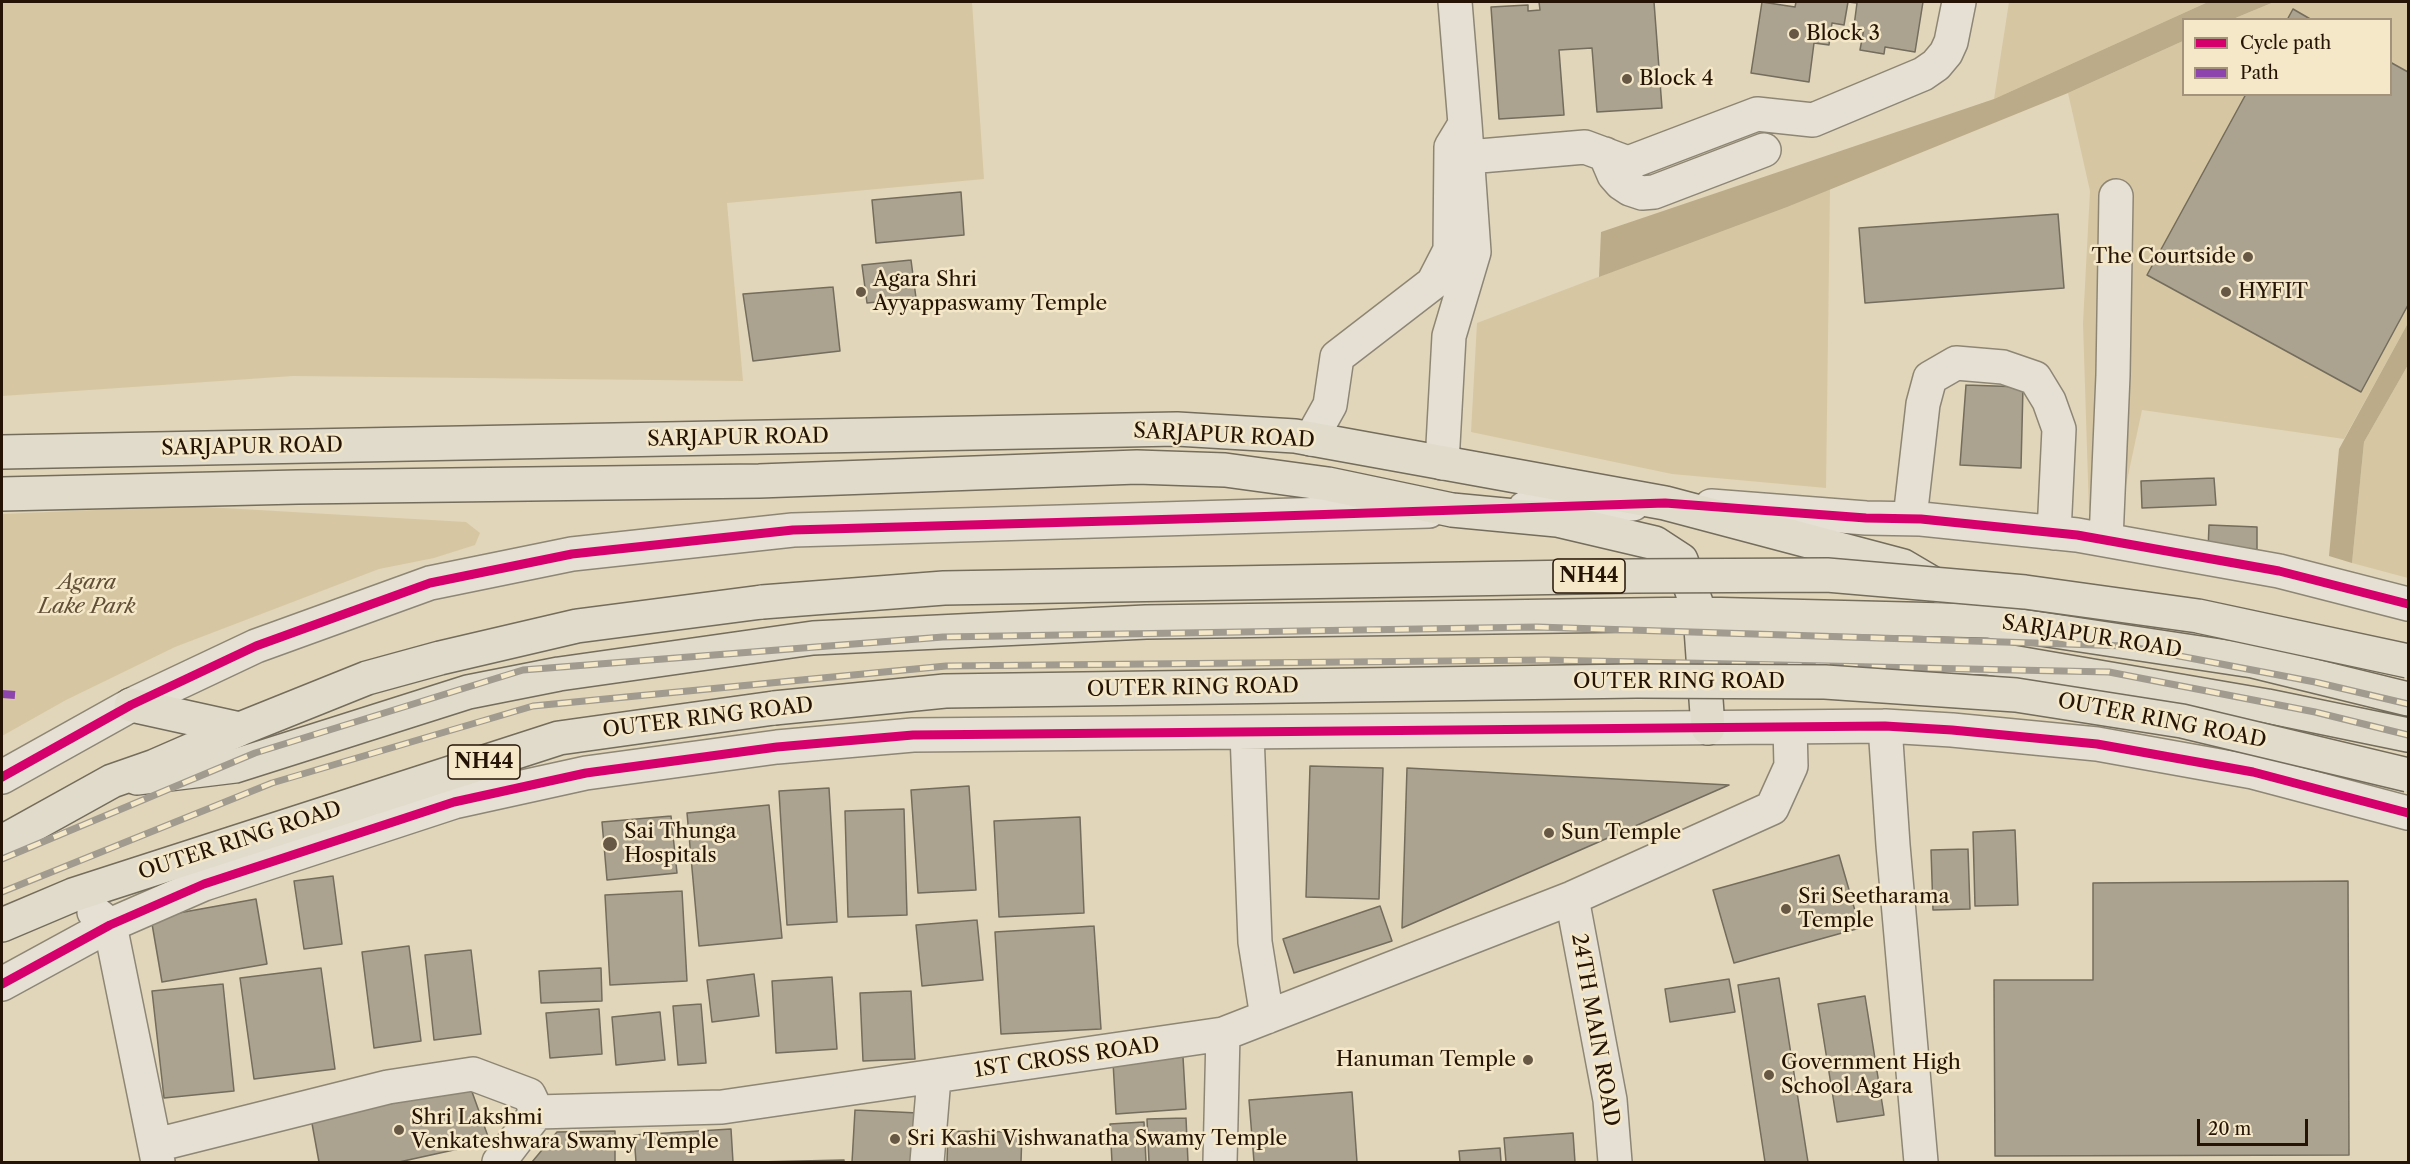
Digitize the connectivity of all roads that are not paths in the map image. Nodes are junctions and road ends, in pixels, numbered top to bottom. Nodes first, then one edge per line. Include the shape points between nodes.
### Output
1 (1455, 2) edge
2 (1959, 2) edge
3 (1465, 124) junction
4 (1764, 150) dead end
5 (1605, 154) junction
6 (1467, 157) junction
7 (2116, 196) dead end
8 (1311, 439) junction
9 (2, 452) edge
10 (1442, 463) junction
11 (2, 494) edge
12 (1665, 503) junction
13 (1452, 510) junction
14 (1910, 518) junction
15 (2054, 533) junction
16 (2106, 540) junction
17 (2409, 604) edge
18 (1700, 614) junction
19 (1988, 621) junction
20 (1703, 648) junction
21 (2409, 661) edge
22 (2409, 699) edge
23 (131, 705) junction
24 (1885, 726) junction
25 (1790, 727) junction
26 (1708, 728) junction
27 (240, 729) junction
28 (1247, 733) junction
29 (2409, 735) edge
30 (2409, 775) edge
31 (2, 777) edge
32 (112, 781) junction
33 (2409, 813) edge
34 (2, 842) edge
35 (73, 895) junction
36 (1572, 898) junction
37 (2, 925) edge
38 (110, 925) junction
39 (2, 984) edge
40 (1267, 1017) junction
41 (1222, 1034) junction
42 (934, 1077) junction
43 (537, 1112) junction
44 (157, 1154) edge
45 (499, 1162) edge
46 (927, 1162) edge
47 (1220, 1162) edge
48 (1615, 1162) edge
49 (1921, 1162) edge

1 - 3 street
2 - 5 street via 1949,48 1923,74 1813,120 1756,114 1628,163
3 - 6 street
3 - 8 street via 1451,147 1450,250 1433,283 1337,357 1330,405
4 - 5 street via 1654,192 1642,193 1621,183
5 - 6 street via 1585,147
6 - 10 street via 1474,252 1449,336
7 - 16 street
8 - 9 main road, SARJAPUR ROAD via 1177,429
8 - 10 main road, SARJAPUR ROAD
10 - 12 main road, SARJAPUR ROAD
11 - 13 main road, SARJAPUR ROAD via 759,481 1137,467 1225,470 1319,482
12 - 13 street
12 - 14 street
12 - 19 main road, SARJAPUR ROAD via 1903,566
13 - 18 main road, SARJAPUR ROAD via 1557,520 1655,543 1681,560
13 - 23 street via 793,530 572,554 430,583 256,646
14 - 15 street
14 - 15 street via 1923,404 1930,378 1956,363 2003,367 2035,378 2049,400 2059,429
15 - 16 street
16 - 17 street via 2279,571
18 - 19 main road
18 - 20 main road, SARJAPUR ROAD
18 - 32 main road via 1146,622 813,638 491,687 235,766
19 - 22 main road, SARJAPUR ROAD via 2253,661
20 - 26 main road, SARJAPUR ROAD
20 - 29 main road via 1988,658
21 - 27 main road, NH44, bridge via 2198,616 2025,592 1827,575 944,588 762,602 577,626 367,678
23 - 27 main road
23 - 31 street
24 - 25 street
24 - 33 street via 2097,744 2253,772
24 - 49 street
25 - 26 street
25 - 36 street, 1ST CROSS ROAD via 1791,766 1772,808
26 - 28 street
27 - 32 main road, NH44
28 - 38 street via 913,735 777,747 586,773 454,802 204,884
28 - 40 street via 1255,942
30 - 35 main road, OUTER RING ROAD / NH44, bridge via 2170,719 2016,695 1825,682 957,691 774,708 559,738
32 - 34 main road, NH44
35 - 37 main road, OUTER RING ROAD / NH44
35 - 38 street
36 - 40 street, 1ST CROSS ROAD
36 - 48 street, 24TH MAIN ROAD via 1610,1100
38 - 39 street
38 - 44 street
40 - 41 street, 1ST CROSS ROAD
41 - 42 street, 1ST CROSS ROAD
41 - 47 street
42 - 43 street, 1ST CROSS ROAD via 722,1107
42 - 46 street
43 - 44 street via 529,1095 473,1074 388,1087
43 - 45 street

